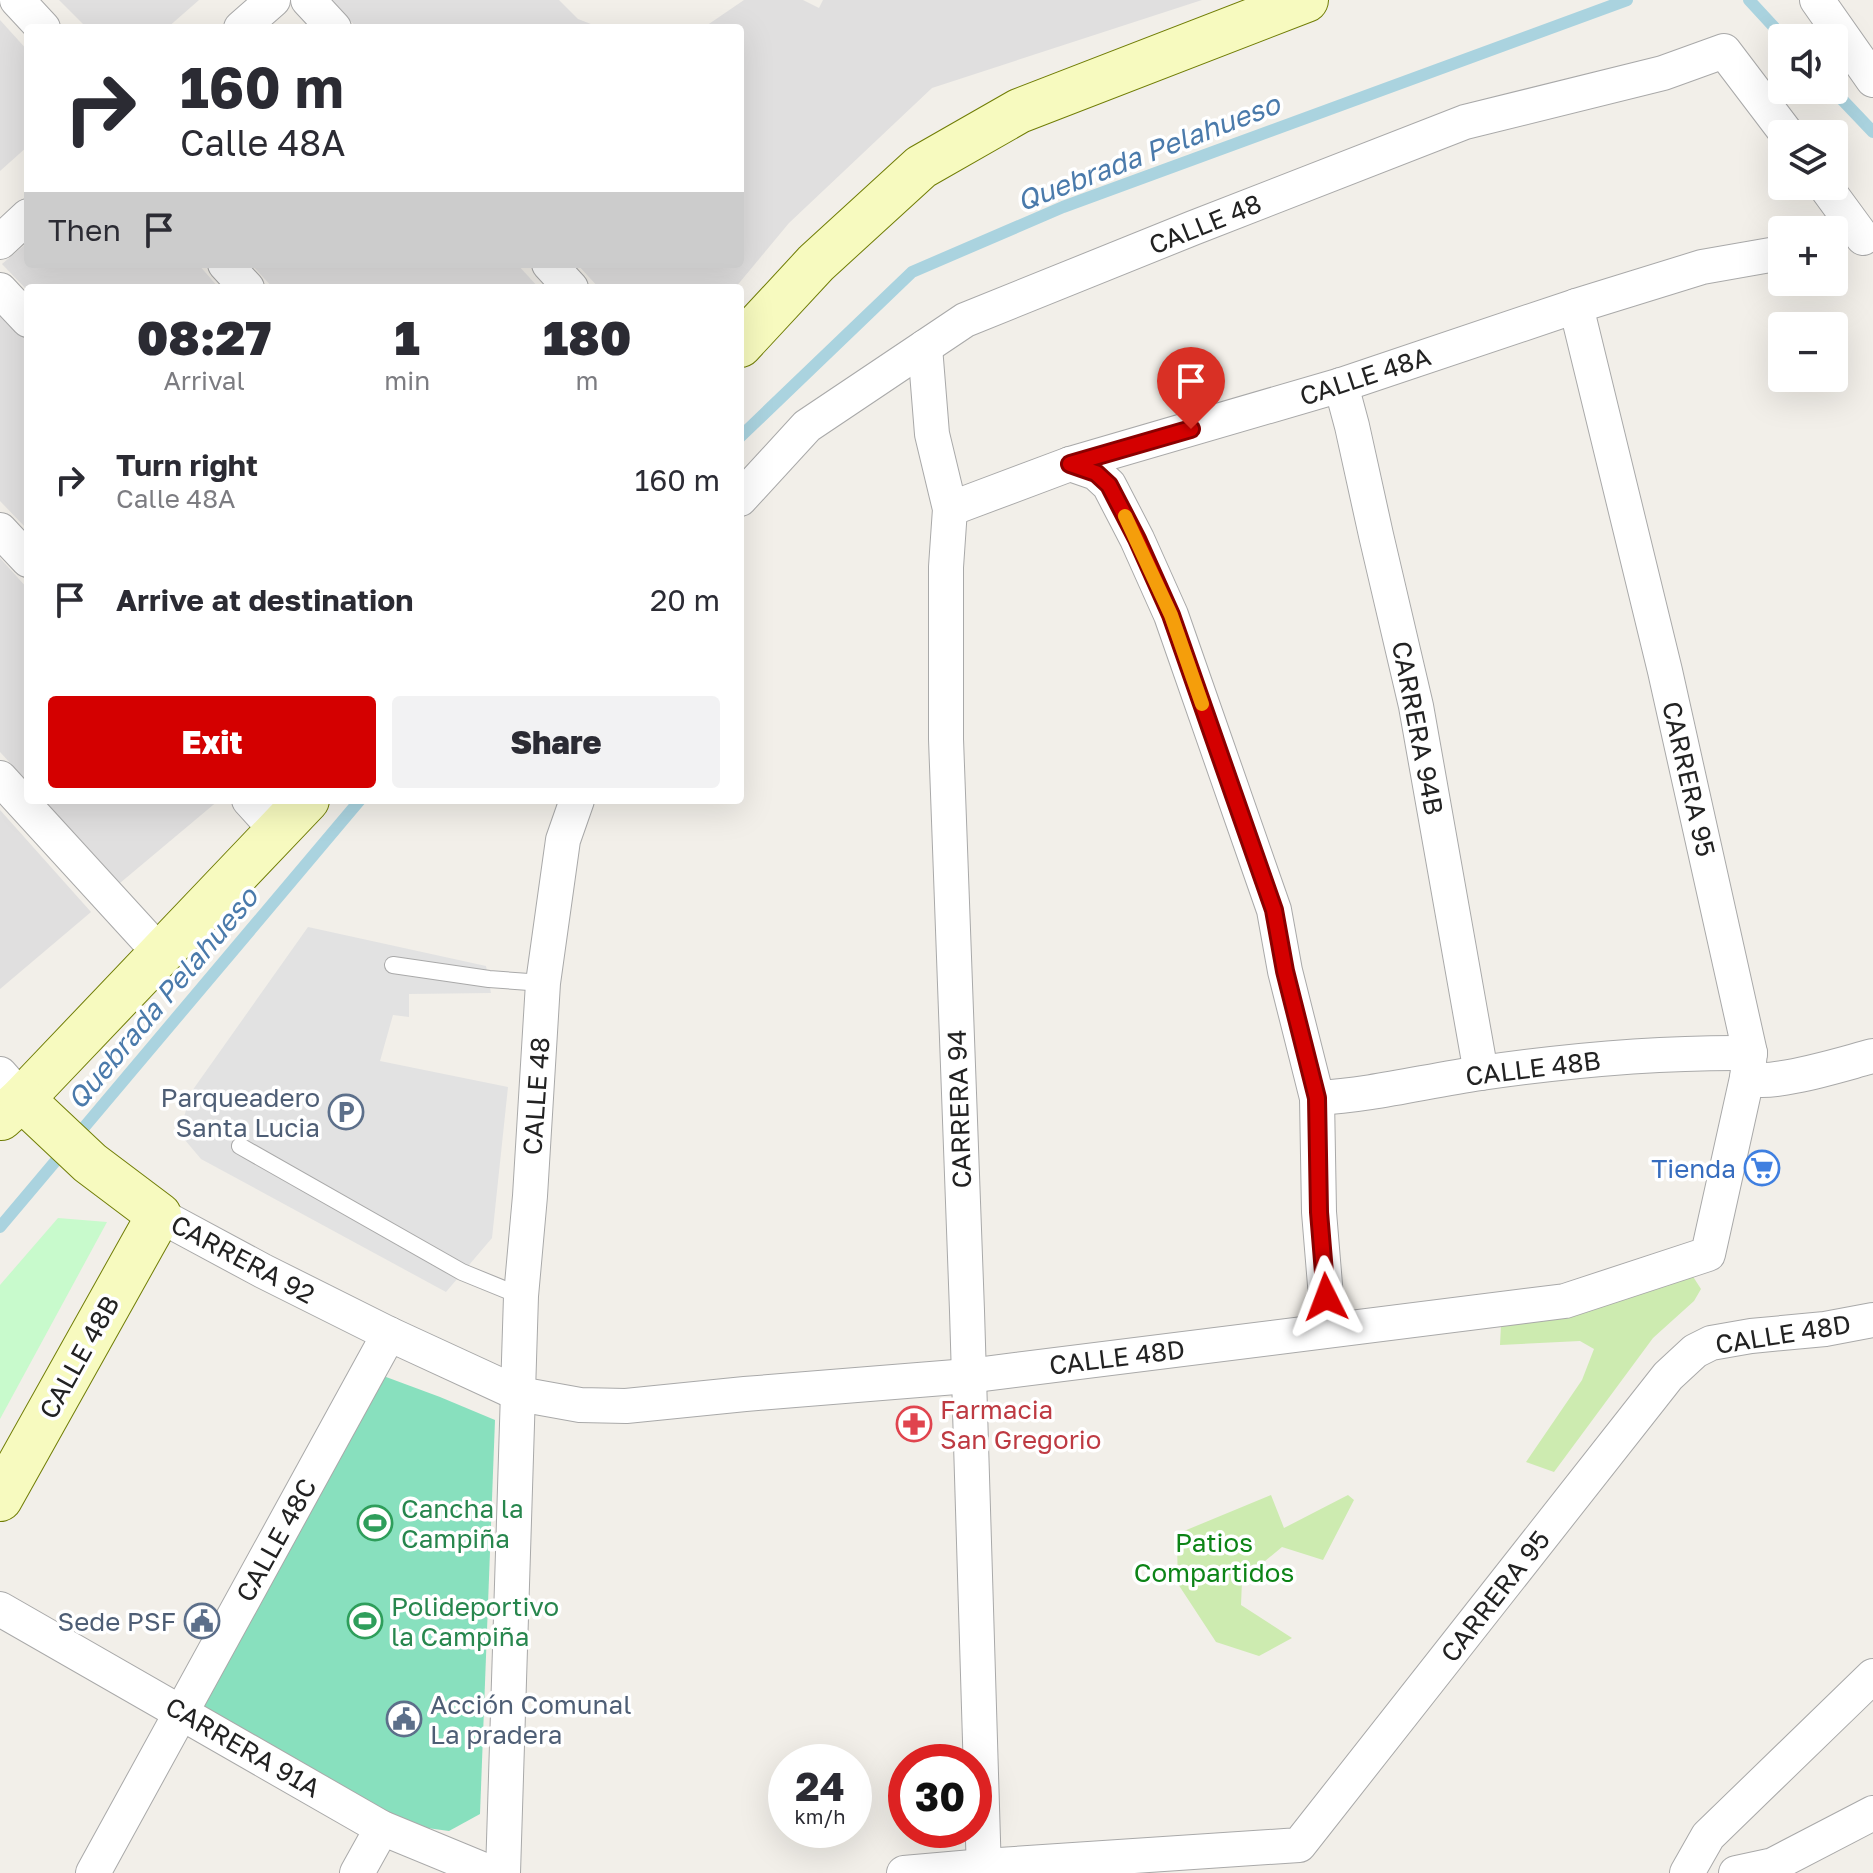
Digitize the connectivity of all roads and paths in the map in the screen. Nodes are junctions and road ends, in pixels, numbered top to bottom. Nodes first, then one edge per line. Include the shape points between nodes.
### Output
1 (17, 0) edge
2 (273, 0) edge
3 (308, 0) edge
4 (1306, 0) edge
5 (1823, 1) edge
6 (1259, 9) edge
7 (39, 24) edge
8 (246, 24) edge
9 (330, 24) edge
10 (1873, 80) edge
11 (1776, 120) edge
12 (1833, 200) edge
13 (24, 220) edge
14 (1857, 241) edge
15 (0, 242) edge
16 (1768, 255) edge
17 (229, 268) edge
18 (553, 268) edge
19 (243, 284) edge
20 (567, 284) edge
21 (0, 290) edge
22 (1576, 306) junction
23 (24, 316) edge
24 (744, 341) edge
25 (925, 347) junction
26 (1341, 385) junction
27 (1070, 464) junction
28 (744, 495) edge
29 (950, 509) junction
30 (0, 530) edge
31 (24, 556) edge
32 (0, 778) edge
33 (296, 804) edge
34 (576, 804) edge
35 (263, 816) edge
36 (160, 953) junction
37 (393, 965) dead end
38 (543, 983) junction
39 (1873, 1056) edge
40 (1748, 1066) junction
41 (1481, 1073) junction
42 (7, 1097) edge
43 (1317, 1098) junction
44 (240, 1146) dead end
45 (159, 1215) junction
46 (1708, 1254) joint
47 (521, 1296) junction
48 (1873, 1320) edge
49 (1322, 1331) junction
50 (389, 1334) junction
51 (1695, 1351) joint
52 (968, 1376) junction
53 (519, 1394) junction
54 (0, 1499) edge
55 (0, 1609) edge
56 (1873, 1676) edge
57 (181, 1712) junction
58 (1873, 1813) edge
59 (382, 1828) junction
60 (984, 1869) edge
61 (93, 1873) edge
62 (357, 1873) edge
63 (491, 1873) edge
64 (503, 1873) edge
65 (904, 1873) edge
66 (1687, 1873) edge
67 (1736, 1873) edge

1 - 7 street
2 - 8 street
3 - 9 street
4 - 6 street
5 - 10 street
6 - 24 street via 1019,111 921,167 816,263
11 - 25 street, CALLE 48 via 1724,51 1663,73 1465,122 965,320
12 - 14 street
13 - 15 street
16 - 22 street, CALLE 48A via 1702,267
17 - 19 street
18 - 20 street
21 - 23 street
22 - 26 street, CALLE 48A
22 - 40 street, CARRERA 95 via 1665,671
25 - 28 street, CALLE 48 via 807,426
25 - 29 street, CARRERA 94 via 932,434
26 - 27 street, CALLE 48A
26 - 41 street, CARRERA 94B via 1416,706
27 - 29 street, CALLE 48A
27 - 43 street via 1096,473 1109,485 1171,615 1274,910
29 - 52 street, CARRERA 94 via 946,739
30 - 31 street
32 - 36 street
33 - 35 street
34 - 38 street, CALLE 48 via 563,840
35 - 36 street
36 - 42 street
37 - 38 lane
38 - 47 street, CALLE 48
39 - 40 street via 1781,1079 1755,1081
40 - 41 street, CALLE 48B via 1687,1052
40 - 46 street, CARRERA 95
41 - 43 street, CALLE 48B
42 - 45 street, CARRERA 92
43 - 49 street via 1326,1297
44 - 47 lane via 462,1272
45 - 50 street, CARRERA 92
45 - 54 street, CALLE 48B
46 - 49 street, CALLE 48D via 1565,1301
47 - 53 street, CALLE 48
48 - 51 street, CALLE 48D via 1751,1336
49 - 52 street, CALLE 48D
50 - 53 street, CARRERA 92
50 - 57 street, CALLE 48C
51 - 60 street, CARRERA 95 via 1668,1376 1299,1845
52 - 53 street, CALLE 48D via 626,1406 580,1405
52 - 60 street, CARRERA 94
53 - 64 street, CALLE 48
55 - 57 street, CARRERA 91A
56 - 66 street via 1708,1836
57 - 59 street, CARRERA 91A
57 - 61 street, CALLE 48C
58 - 67 street via 1773,1865
59 - 62 street
59 - 63 street, CARRERA 91A
60 - 65 street

